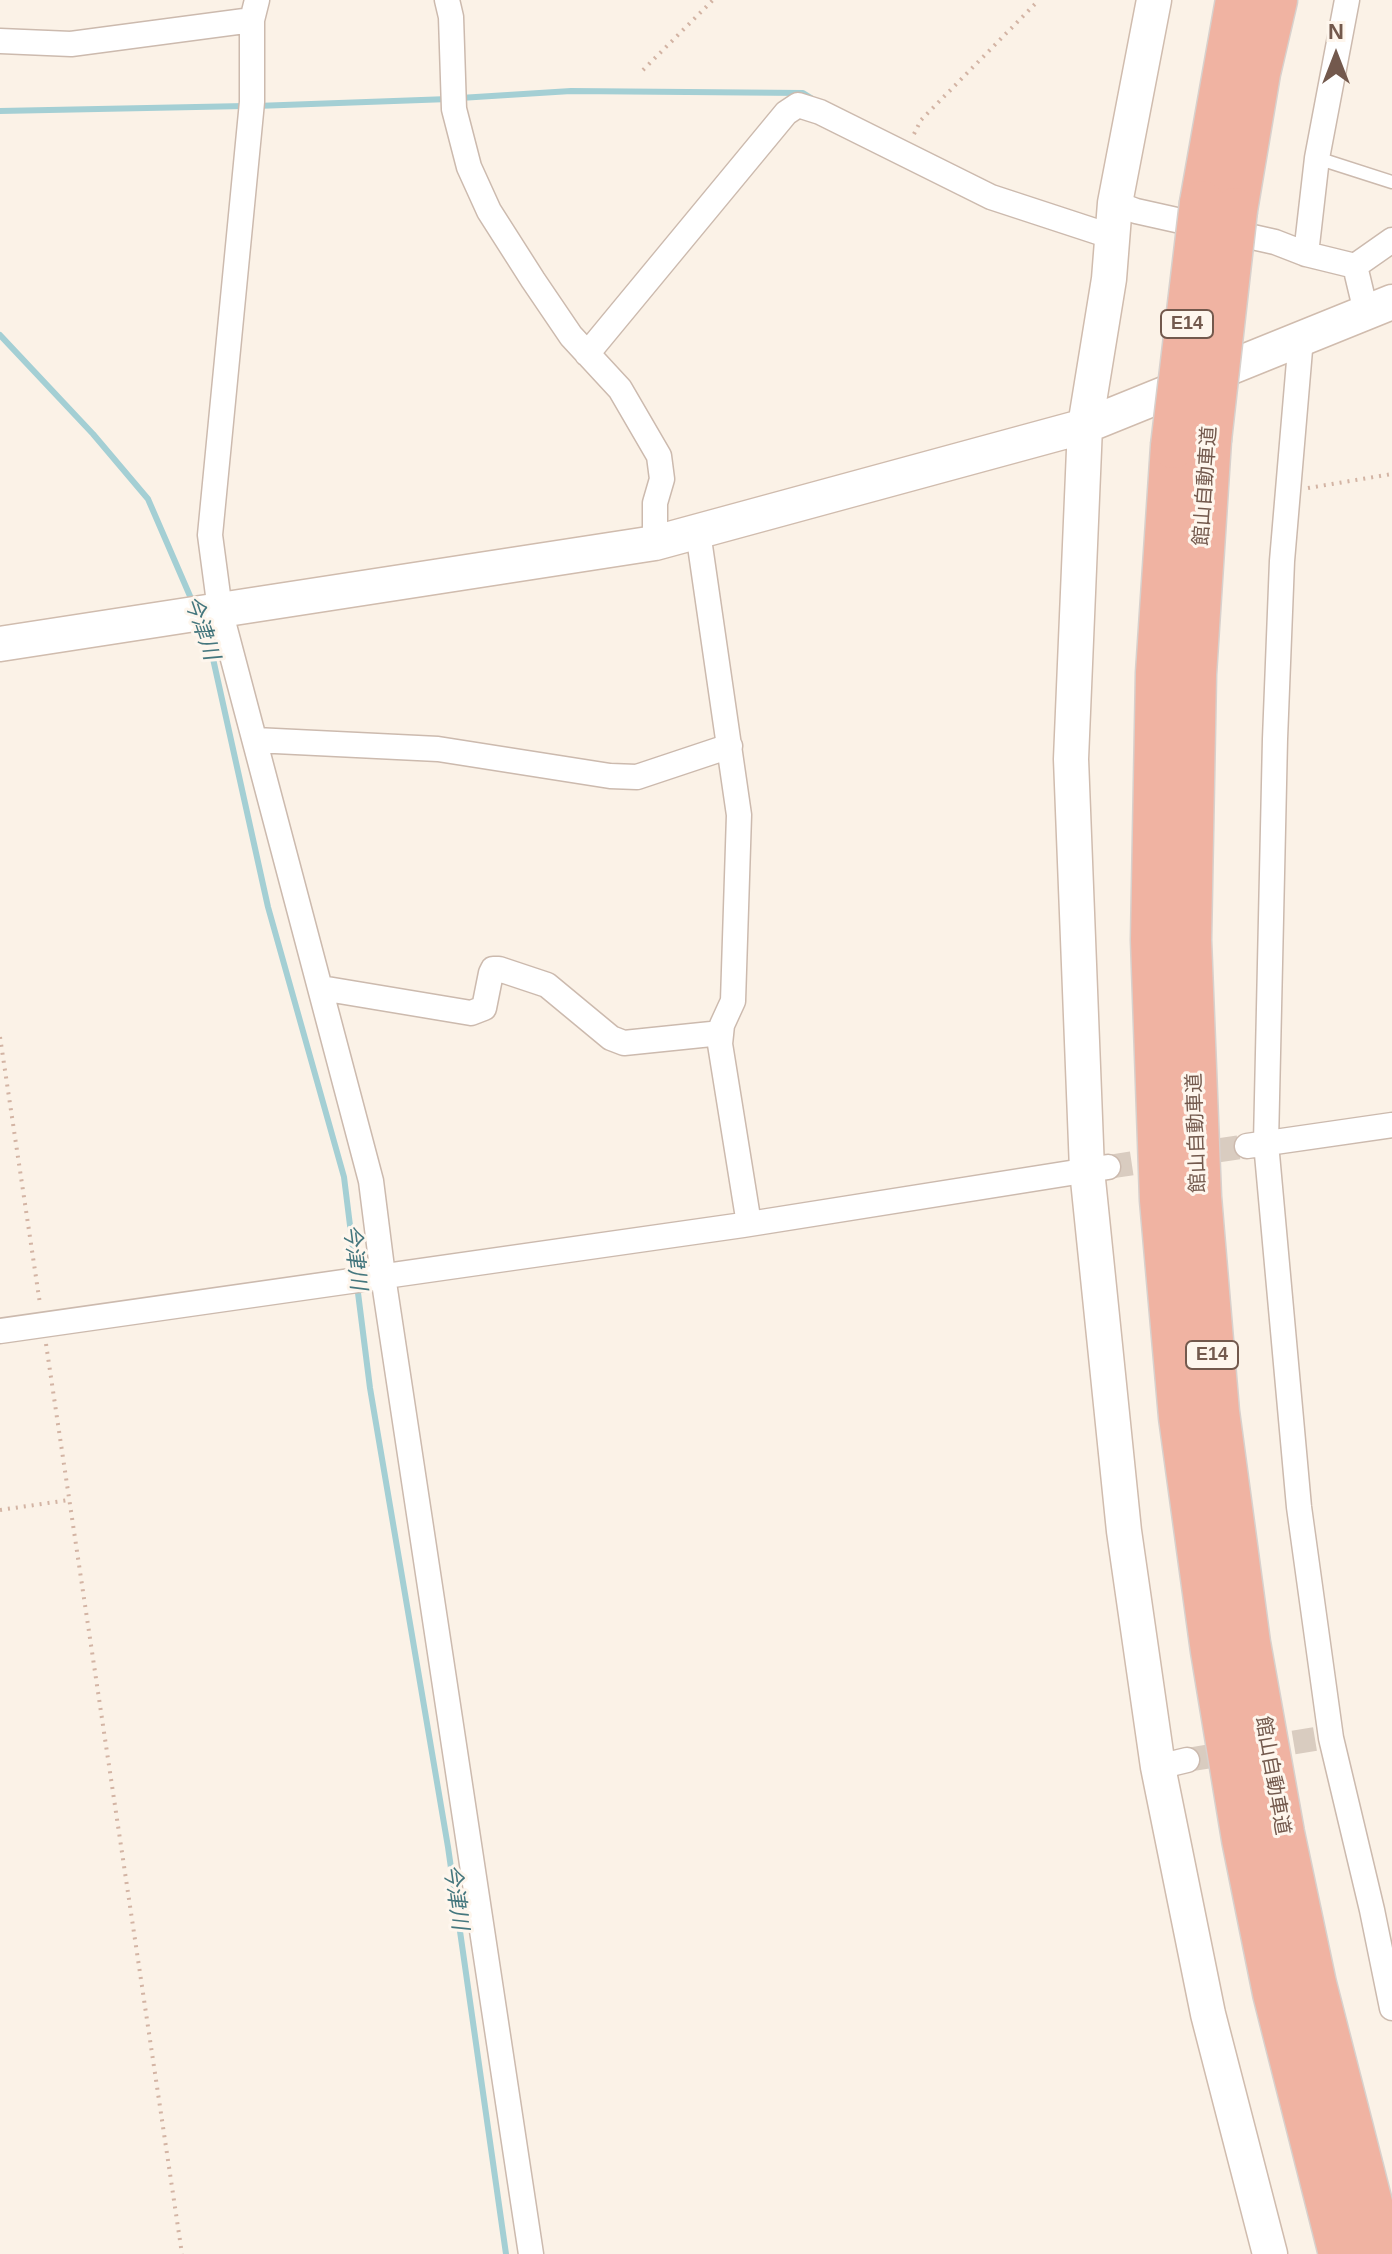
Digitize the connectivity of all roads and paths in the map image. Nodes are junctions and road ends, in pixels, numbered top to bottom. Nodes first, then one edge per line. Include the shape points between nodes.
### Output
1 (447, 0) edge
2 (713, 0) edge
3 (1039, 0) edge
4 (1154, 0) edge
5 (1238, 0) edge
6 (1275, 0) edge
7 (1347, 0) edge
8 (254, 10) edge
9 (0, 41) edge
10 (643, 70) dead end
11 (905, 154) junction
12 (1317, 158) junction
13 (1392, 182) edge
14 (1115, 203) junction
15 (1218, 206) junction
16 (1113, 237) junction
17 (1392, 240) edge
18 (1306, 254) junction
19 (1355, 266) junction
20 (1379, 307) edge
21 (1301, 338) junction
22 (587, 354) junction
23 (1085, 426) junction
24 (1191, 443) junction
25 (1392, 474) edge
26 (1288, 491) junction
27 (698, 532) junction
28 (655, 543) junction
29 (220, 610) junction
30 (0, 644) edge
31 (255, 740) junction
32 (730, 746) junction
33 (321, 988) junction
34 (721, 1033) junction
35 (0, 1037) edge
36 (1392, 1125) edge
37 (1257, 1145) junction
38 (1098, 1168) junction
39 (749, 1224) junction
40 (383, 1276) junction
41 (43, 1324) junction
42 (0, 1331) edge
43 (69, 1500) junction
44 (0, 1510) edge
45 (1392, 2008) edge
46 (182, 2254) edge
47 (531, 2254) edge
48 (1270, 2254) edge
49 (1341, 2254) edge
50 (1383, 2254) edge

1 - 22 street via 454,109 469,167 489,211
2 - 10 path
3 - 11 path via 921,120
4 - 14 street
5 - 15 highway, 館山自動車道 / E14
6 - 15 highway, 館山自動車道 / E14
7 - 12 street
8 - 9 street via 71,44
8 - 29 street via 252,102 210,535
11 - 16 street via 991,197
11 - 22 street via 798,105
12 - 13 lane
12 - 18 street
14 - 16 street
14 - 18 street
15 - 24 highway, 館山自動車道 / E14, bridge
16 - 23 street
17 - 19 street
18 - 19 street
19 - 20 street
20 - 21 street
21 - 23 street
21 - 26 street
22 - 28 street via 620,389 659,456 662,479 655,503
23 - 27 street
23 - 38 street via 1071,759
24 - 49 highway, 館山自動車道 / E14 via 1158,673 1153,940 1162,1200 1181,1417 1244,1839 1275,1993
24 - 50 highway, 館山自動車道 / E14 via 1189,940 1199,1197 1217,1412 1248,1643 1282,1833 1317,1999
25 - 26 path
26 - 37 street
27 - 28 street
27 - 32 street
28 - 29 street
29 - 30 street
29 - 31 street
31 - 32 street via 438,749 637,777
31 - 33 street
32 - 34 street via 739,815 737,932 733,1001
33 - 34 street via 471,1013 484,1008 491,973 499,969 547,985 624,1043
33 - 40 street via 371,1181
34 - 39 street
35 - 41 path
36 - 37 street
37 - 45 street via 1323,1738 1372,1910
38 - 39 street
38 - 48 street via 1124,1531 1172,1764 1208,2014
39 - 40 street
40 - 41 street
40 - 47 street
41 - 42 street
41 - 43 path
43 - 44 path
43 - 46 path

